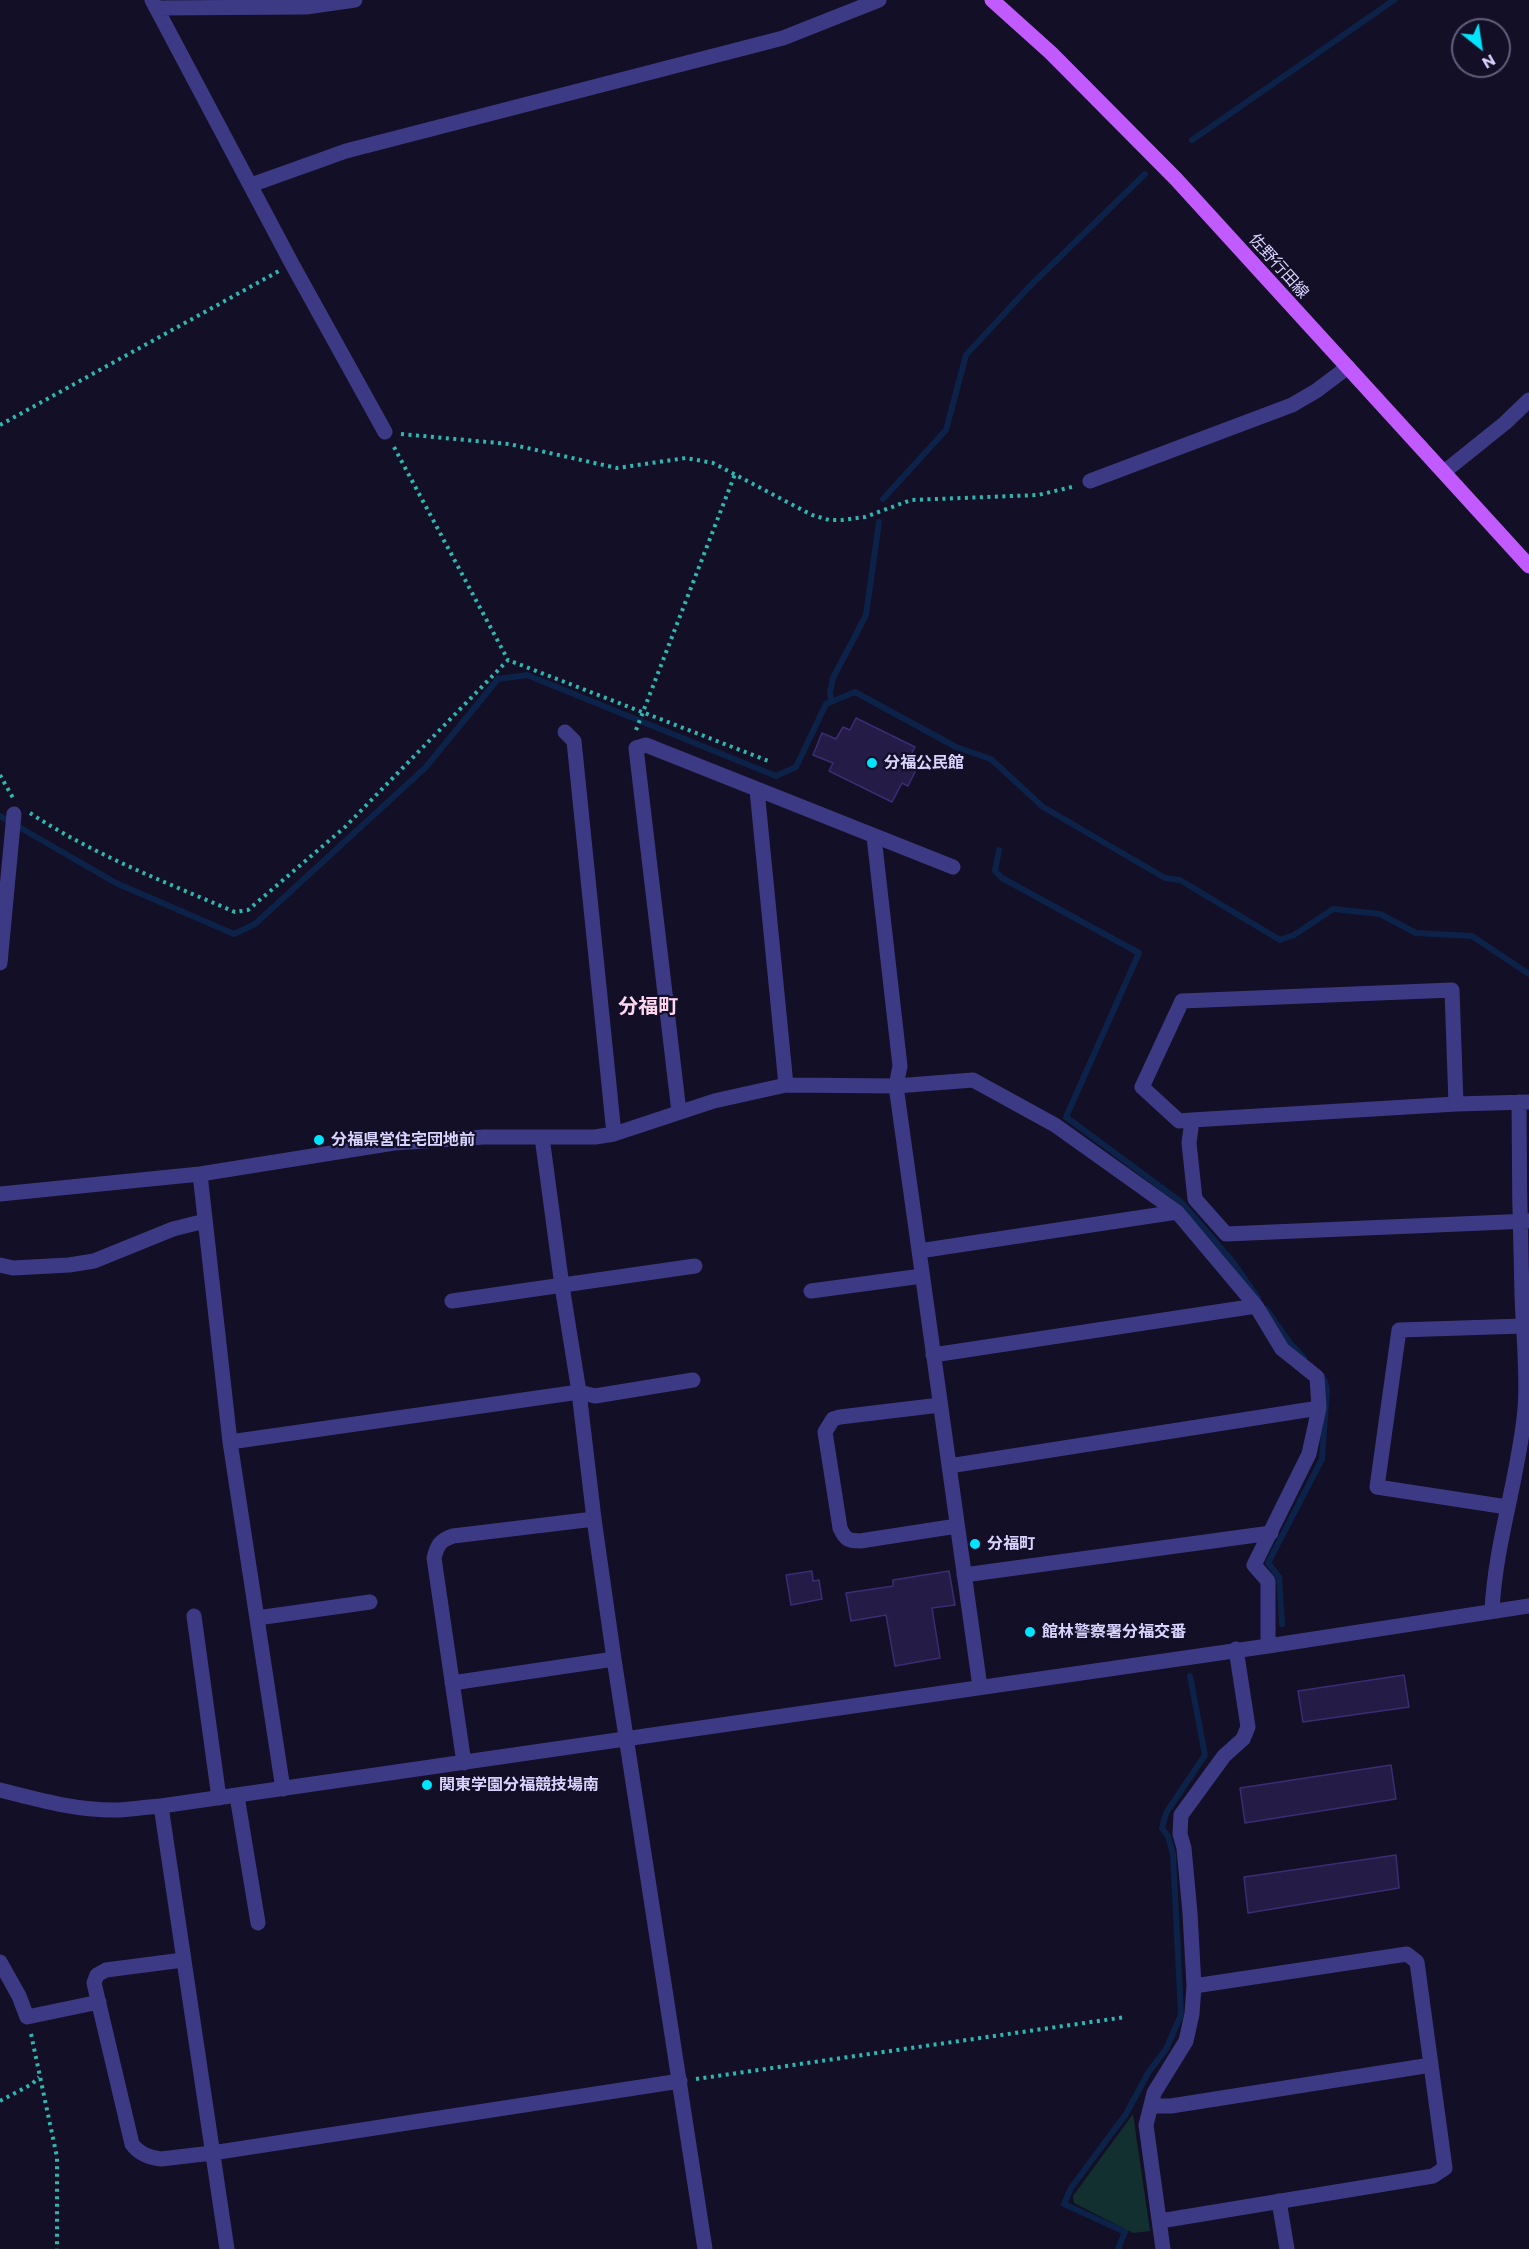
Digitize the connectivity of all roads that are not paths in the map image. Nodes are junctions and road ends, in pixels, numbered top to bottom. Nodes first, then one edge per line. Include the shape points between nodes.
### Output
1 (355, 0) edge
2 (879, 0) edge
3 (992, 0) edge
4 (154, 4) edge
5 (251, 185) junction
6 (1348, 367) junction
7 (1529, 399) edge
8 (385, 432) road end
9 (1444, 472) junction
10 (1090, 481) road end
11 (1529, 566) edge
12 (565, 732) dead end
13 (757, 790) junction
14 (15, 808) road end
15 (874, 837) junction
16 (953, 867) dead end
17 (0, 963) edge
18 (786, 1085) junction
19 (896, 1086) junction
20 (1524, 1102) edge
21 (1456, 1104) junction
22 (679, 1112) junction
23 (1192, 1120) junction
24 (614, 1134) junction
25 (542, 1137) junction
26 (200, 1174) junction
27 (0, 1194) edge
28 (1177, 1212) junction
29 (205, 1221) junction
30 (1524, 1221) edge
31 (919, 1251) junction
32 (0, 1265) edge
33 (695, 1266) dead end
34 (922, 1276) junction
35 (562, 1286) junction
36 (811, 1291) dead end
37 (452, 1301) dead end
38 (1256, 1306) junction
39 (1523, 1326) junction
40 (933, 1355) junction
41 (693, 1380) dead end
42 (579, 1392) junction
43 (940, 1405) junction
44 (1319, 1408) junction
45 (230, 1442) junction
46 (949, 1466) junction
47 (1507, 1507) junction
48 (594, 1519) junction
49 (957, 1526) junction
50 (1271, 1533) junction
51 (964, 1575) junction
52 (370, 1602) dead end
53 (1529, 1606) edge
54 (1492, 1611) junction
55 (194, 1616) dead end
56 (257, 1618) junction
57 (1268, 1646) junction
58 (1236, 1649) junction
59 (614, 1659) junction
60 (452, 1683) junction
61 (980, 1687) junction
62 (627, 1739) junction
63 (464, 1763) junction
64 (283, 1789) junction
65 (0, 1790) edge
66 (237, 1796) junction
67 (219, 1798) junction
68 (161, 1806) junction
69 (258, 1923) dead end
70 (183, 1960) junction
71 (0, 1962) edge
72 (1194, 1986) junction
73 (99, 2002) junction
74 (1431, 2065) junction
75 (681, 2081) junction
76 (1151, 2106) junction
77 (212, 2153) junction
78 (1280, 2201) junction
79 (1160, 2221) junction
80 (227, 2249) edge
81 (705, 2249) edge
82 (1164, 2249) edge
83 (1287, 2249) edge

1 - 4 street via 306,7
2 - 5 street via 783,38 346,151
3 - 6 main road, 佐野行田線 via 1051,53 1176,179
4 - 5 street
5 - 8 street
6 - 9 main road, 佐野行田線
6 - 10 street via 1292,405
7 - 9 street
9 - 11 main road, 佐野行田線
12 - 24 street via 574,741
13 - 15 street
13 - 18 street
13 - 22 street via 646,745 636,748
14 - 17 street
15 - 16 street
15 - 19 street via 900,1066
18 - 19 street
18 - 22 street
19 - 28 street via 973,1080 1055,1125
19 - 31 street
20 - 21 street
20 - 30 street
21 - 23 street
21 - 23 street via 1452,990 1182,1001 1142,1087 1179,1121
22 - 24 street
23 - 30 street via 1189,1143 1195,1199 1226,1234
24 - 25 street
25 - 26 street via 394,1143
25 - 35 street
26 - 27 street
26 - 29 street
28 - 31 street
28 - 38 street
29 - 32 street via 173,1229 94,1261 69,1266
29 - 45 street
30 - 39 street
31 - 34 street
33 - 35 street
34 - 36 street
34 - 40 street
35 - 37 street
35 - 42 street
38 - 40 street
38 - 44 street via 1282,1349 1317,1377
39 - 47 street via 1525,1406
39 - 47 street via 1399,1330 1377,1488
40 - 43 street
41 - 42 street via 595,1396
42 - 45 street
42 - 48 street
43 - 46 street
43 - 49 street via 840,1417 833,1419 825,1431 844,1538 860,1541
44 - 46 street
44 - 50 street via 1309,1454
45 - 56 street
46 - 49 street
47 - 54 street via 1493,1582
48 - 59 street
48 - 60 street via 453,1536 436,1547 434,1558
49 - 51 street
50 - 51 street
50 - 57 street via 1254,1565 1268,1581
51 - 61 street
52 - 56 street
53 - 54 street
54 - 57 street
55 - 67 street
56 - 64 street
57 - 58 street
58 - 61 street
58 - 72 street via 1248,1727 1243,1739 1224,1756 1179,1822
59 - 60 street
59 - 62 street
60 - 63 street
61 - 62 street
62 - 63 street
62 - 75 street
63 - 64 street
64 - 66 street
65 - 68 street via 87,1808
66 - 67 street
66 - 69 street
67 - 68 street
68 - 70 street
70 - 73 street via 106,1970 97,1975 94,1983
70 - 77 street
71 - 73 street via 27,2017
72 - 74 street via 1407,1954 1417,1962
72 - 76 street via 1186,2041 1154,2093
73 - 77 street via 135,2149 161,2159
74 - 76 street
74 - 78 street via 1445,2168 1433,2176
75 - 77 street
75 - 81 street
76 - 79 street via 1146,2124
77 - 80 street
78 - 79 street
78 - 83 street
79 - 82 street

